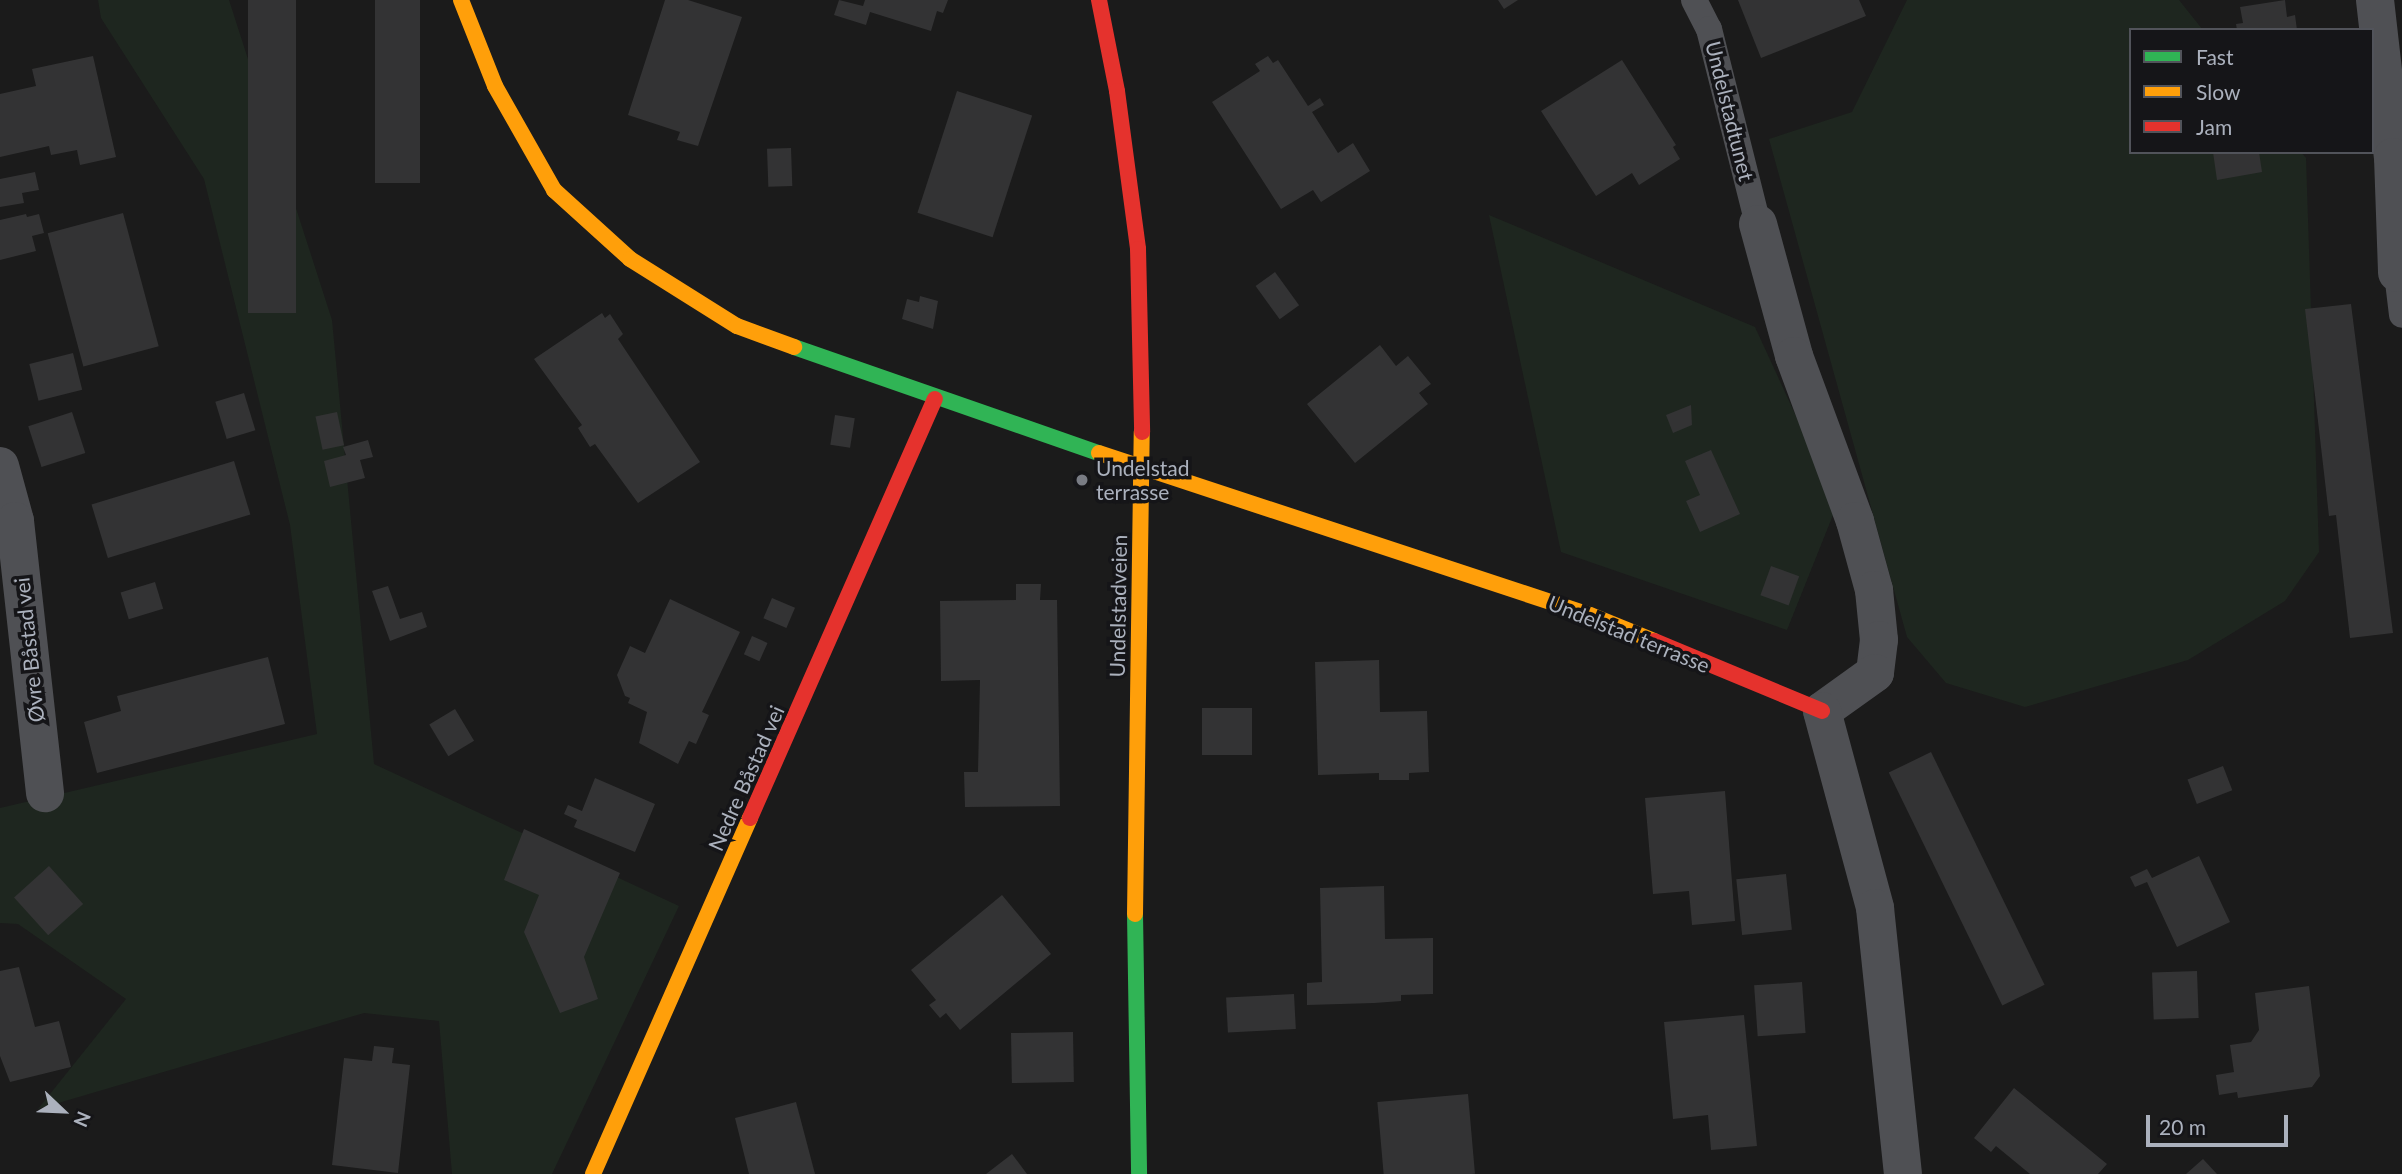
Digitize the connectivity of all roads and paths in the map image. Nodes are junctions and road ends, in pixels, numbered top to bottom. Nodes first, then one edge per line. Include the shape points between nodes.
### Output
1 (461, 0) edge
2 (1099, 0) edge
3 (1693, 0) edge
4 (2375, 0) edge
5 (1758, 224) joint
6 (2397, 273) joint
7 (2402, 315) edge
8 (935, 399) junction
9 (0, 466) edge
10 (1143, 467) junction
11 (1822, 711) junction
12 (45, 793) dead end
13 (593, 1174) edge
14 (1139, 1174) edge
15 (1903, 1174) edge

1 - 8 street, Undelstad terrasse via 495,86 554,190 630,259 737,326
2 - 10 street, Undelstadveien via 1117,90 1138,249
3 - 5 lane, Undelstadtunet via 1709,29
4 - 6 street via 2393,157
5 - 11 street via 1794,356 1855,521 1874,590 1879,640 1875,673
6 - 7 lane
8 - 10 street, Undelstad terrasse
8 - 13 street, Nedre Båstad vei
9 - 12 street, Øvre Båstad vei via 15,521
10 - 11 street, Undelstad terrasse via 1590,615
10 - 14 street, Undelstadveien via 1134,835
11 - 15 street via 1875,908

